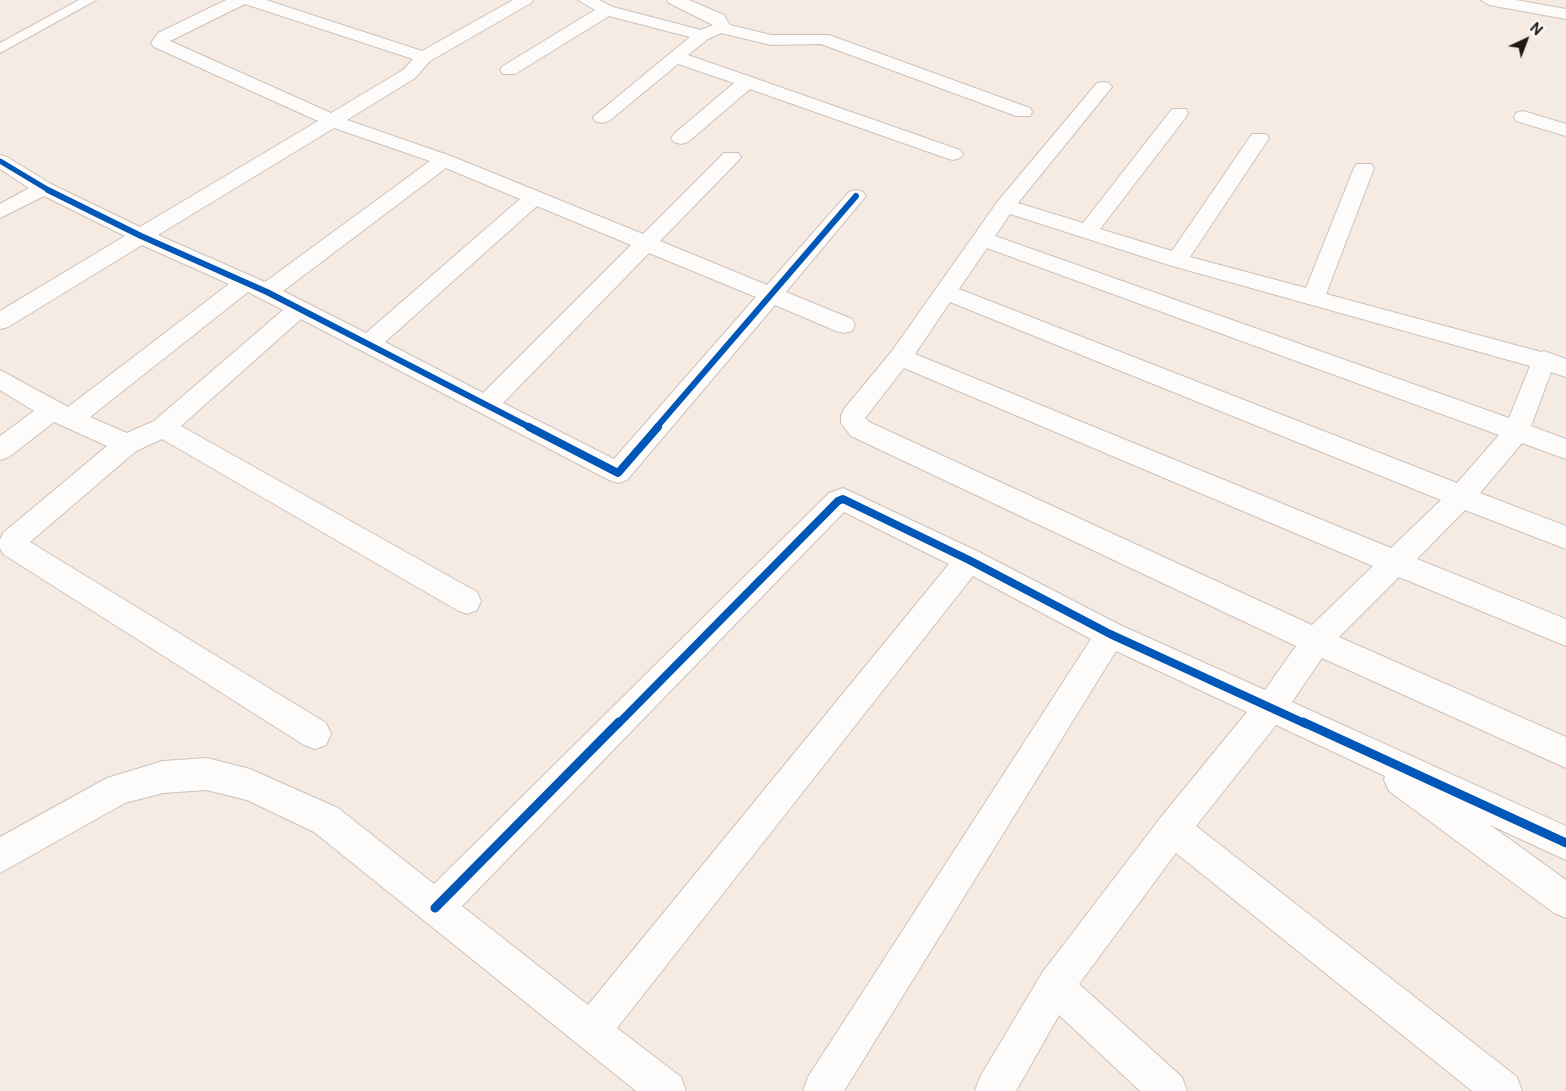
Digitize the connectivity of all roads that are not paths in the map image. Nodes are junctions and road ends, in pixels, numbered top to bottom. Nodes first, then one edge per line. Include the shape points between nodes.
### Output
1 (88, 0) edge
2 (239, 0) edge
3 (250, 0) edge
4 (525, 0) edge
5 (586, 0) edge
6 (675, 0) edge
7 (1489, 0) edge
8 (1512, 2) edge
9 (607, 10) junction
10 (1566, 14) edge
11 (720, 28) junction
12 (702, 35) junction
13 (0, 49) edge
14 (424, 57) junction
15 (676, 57) junction
16 (509, 70) dead end
17 (747, 82) junction
18 (1104, 87) dead end
19 (1023, 112) dead end
20 (1179, 113) dead end
21 (602, 116) dead end
22 (1523, 117) dead end
23 (333, 121) junction
24 (1566, 130) edge
25 (681, 138) dead end
26 (1259, 138) dead end
27 (953, 154) dead end
28 (731, 158) dead end
29 (444, 160) junction
30 (0, 161) edge
31 (1364, 168) dead end
32 (44, 188) junction
33 (856, 196) dead end
34 (535, 197) junction
35 (1005, 206) junction
36 (0, 212) edge
37 (1087, 232) junction
38 (141, 236) junction
39 (983, 239) junction
40 (645, 242) junction
41 (1177, 260) junction
42 (245, 283) junction
43 (267, 292) junction
44 (945, 292) junction
45 (770, 294) junction
46 (1313, 299) junction
47 (299, 309) junction
48 (0, 321) edge
49 (844, 325) dead end
50 (367, 345) junction
51 (900, 357) junction
52 (1544, 360) junction
53 (1566, 368) edge
54 (0, 378) edge
55 (486, 405) junction
56 (61, 414) junction
57 (163, 428) junction
58 (1517, 431) junction
59 (127, 444) junction
60 (1566, 449) edge
61 (0, 450) edge
62 (1461, 497) junction
63 (1566, 538) edge
64 (969, 560) junction
65 (1397, 561) junction
66 (467, 601) dead end
67 (1566, 633) edge
68 (1110, 634) junction
69 (1316, 641) junction
70 (1271, 707) junction
71 (315, 734) dead end
72 (1352, 744) junction
73 (1566, 753) edge
74 (1173, 828) junction
75 (1566, 843) edge
76 (0, 856) edge
77 (1566, 901) edge
78 (435, 908) junction
79 (1055, 986) junction
80 (591, 1031) junction
81 (667, 1091) edge
82 (822, 1091) edge
83 (994, 1091) edge
84 (1168, 1091) edge
85 (1503, 1091) edge

1 - 13 lane
2 - 23 street via 164,36 160,43
3 - 14 street
4 - 14 street
5 - 9 street
6 - 11 street via 718,19 722,24
7 - 8 street
8 - 10 street
9 - 12 street
9 - 16 street
11 - 12 street
11 - 19 street via 772,40 823,39
12 - 15 street
14 - 23 street via 409,74
15 - 17 street
15 - 21 street
17 - 25 street
17 - 27 street
18 - 35 street
20 - 37 street
22 - 24 street
23 - 29 street
23 - 38 street
26 - 41 street
28 - 40 street
29 - 34 street
29 - 43 street
30 - 32 street
31 - 46 street
32 - 36 street
32 - 38 street
33 - 45 street
34 - 40 street
34 - 50 street
35 - 37 street
35 - 39 street
37 - 41 street
38 - 42 street
38 - 48 street
39 - 44 street
39 - 58 street
40 - 45 street
40 - 55 street
41 - 46 street
42 - 43 street
42 - 56 street
43 - 47 street
44 - 51 street
44 - 62 street
45 - 49 street
45 - 55 street via 618,473
46 - 52 street
47 - 50 street
47 - 57 street
50 - 55 street
51 - 65 street
51 - 69 street via 853,416 853,423 860,429
52 - 53 street
52 - 58 street
54 - 56 street
56 - 59 street
56 - 61 street
57 - 59 street
57 - 66 street
58 - 60 street
58 - 62 street
59 - 71 street via 13,541 13,546
62 - 63 street
62 - 65 street
64 - 68 street
64 - 78 street via 843,499 838,502
64 - 80 street
65 - 67 street
65 - 69 street
68 - 70 street
68 - 82 street
69 - 70 street
69 - 73 street
70 - 72 street
70 - 74 street
72 - 75 street
72 - 77 street
74 - 79 street
74 - 85 street
76 - 78 street via 120,789 163,777 206,774 250,786 326,820
78 - 80 street
79 - 83 street
79 - 84 street
80 - 81 street

